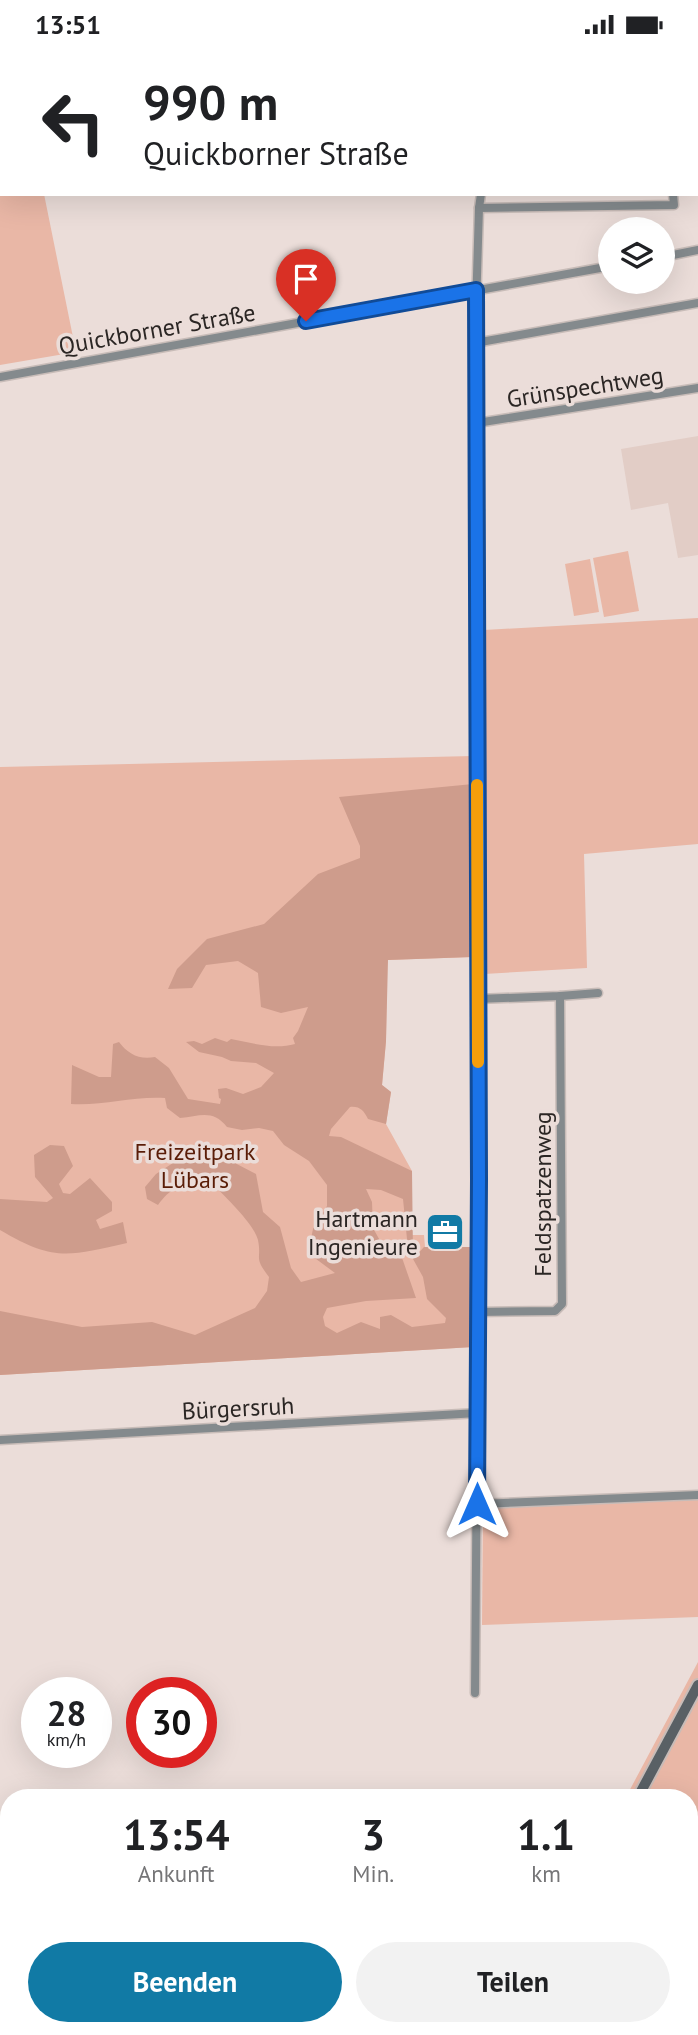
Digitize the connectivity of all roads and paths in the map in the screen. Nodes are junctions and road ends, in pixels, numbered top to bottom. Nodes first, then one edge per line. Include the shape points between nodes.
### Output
1 (481, 196) edge
2 (673, 196) edge
3 (479, 208) junction
4 (698, 250) edge
5 (675, 255) edge
6 (598, 268) edge
7 (476, 290) junction
8 (698, 303) edge
9 (475, 343) junction
10 (0, 377) edge
11 (698, 388) edge
12 (477, 423) junction
13 (598, 993) dead end
14 (560, 996) junction
15 (477, 999) junction
16 (478, 1312) junction
17 (478, 1413) junction
18 (0, 1440) edge
19 (698, 1495) edge
20 (477, 1504) junction
21 (698, 1685) edge
22 (475, 1693) dead end
23 (642, 1789) edge

1 - 3 street
2 - 3 street via 674,205
3 - 7 street
4 - 5 street
6 - 7 street, Quickborner Straße
7 - 9 street
7 - 10 street, Quickborner Straße
8 - 9 street
9 - 12 street
11 - 12 street, Grünspechtweg
12 - 15 street
13 - 14 street
14 - 15 street
14 - 16 street, Feldspatzenweg via 562,1304 555,1311
15 - 16 street
16 - 17 street
17 - 18 street, Bürgersruh
17 - 20 street
19 - 20 street
20 - 22 street
21 - 23 street

